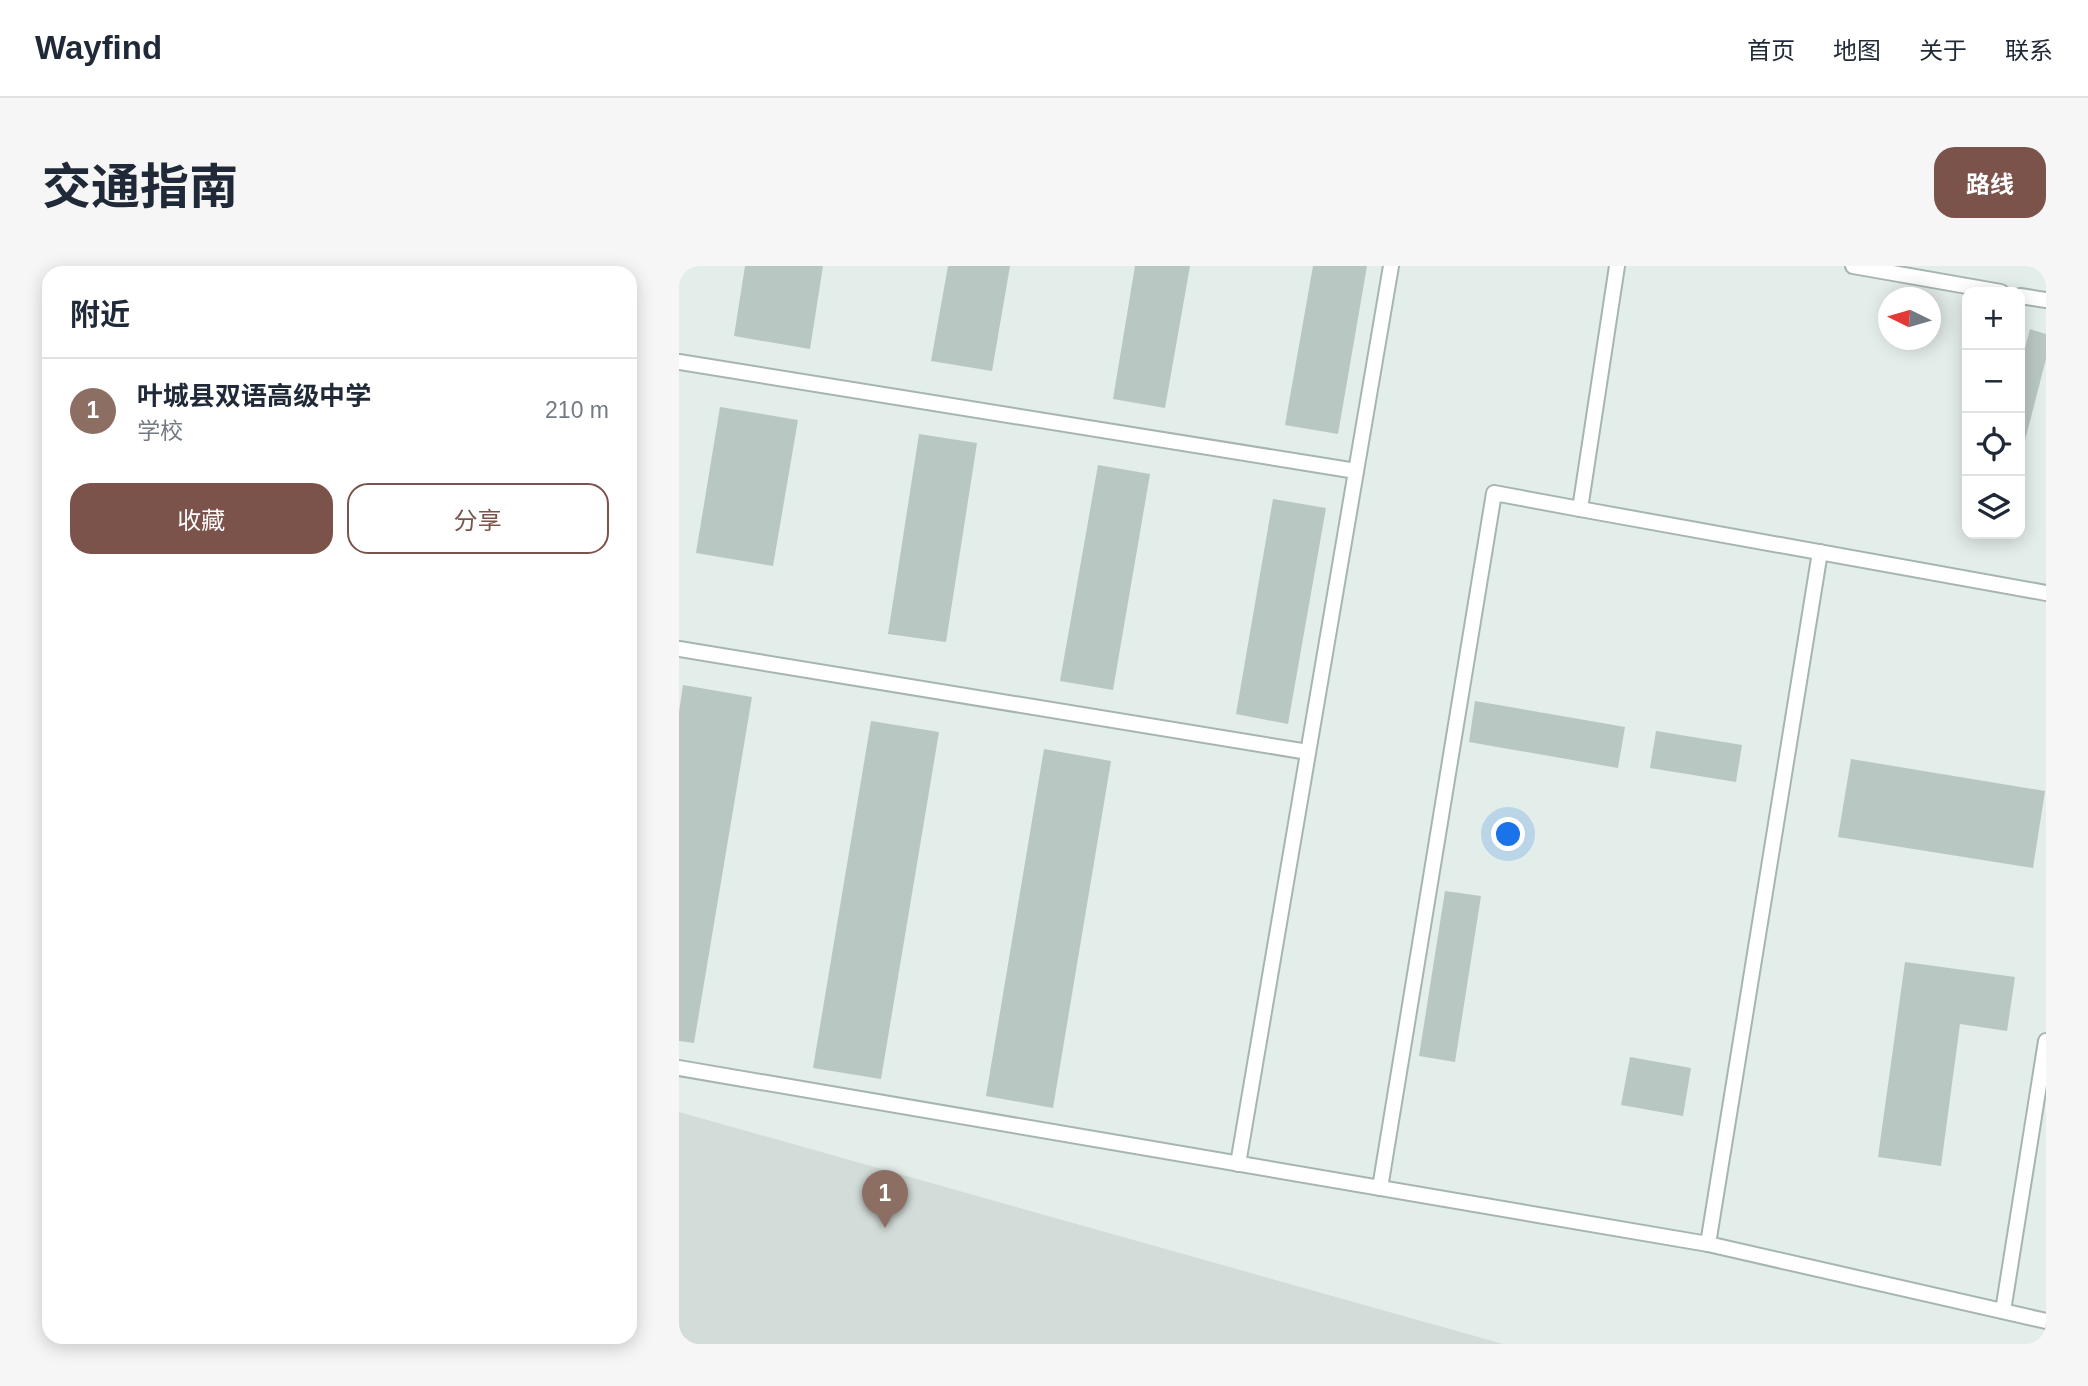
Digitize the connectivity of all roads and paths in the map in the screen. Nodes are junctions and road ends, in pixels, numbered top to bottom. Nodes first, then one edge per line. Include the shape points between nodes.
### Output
1 (1391, 266) edge
2 (1616, 266) edge
3 (1853, 266) edge
4 (1973, 287) edge
5 (2025, 297) edge
6 (2046, 300) edge
7 (679, 362) edge
8 (1356, 471) junction
9 (1580, 509) junction
10 (1820, 552) junction
11 (2046, 593) edge
12 (679, 649) edge
13 (1308, 752) junction
14 (2046, 1041) edge
15 (679, 1068) edge
16 (1238, 1164) junction
17 (1380, 1188) junction
18 (1708, 1244) junction
19 (2003, 1311) junction
20 (2046, 1321) edge

1 - 8 lane
2 - 9 lane
3 - 4 lane
5 - 6 lane
7 - 8 lane
8 - 13 lane
9 - 10 lane
9 - 17 lane via 1494,493
10 - 11 lane
10 - 18 lane
12 - 13 lane
13 - 16 lane
14 - 19 lane
15 - 16 lane
16 - 17 lane
17 - 18 lane
18 - 19 lane
19 - 20 lane

